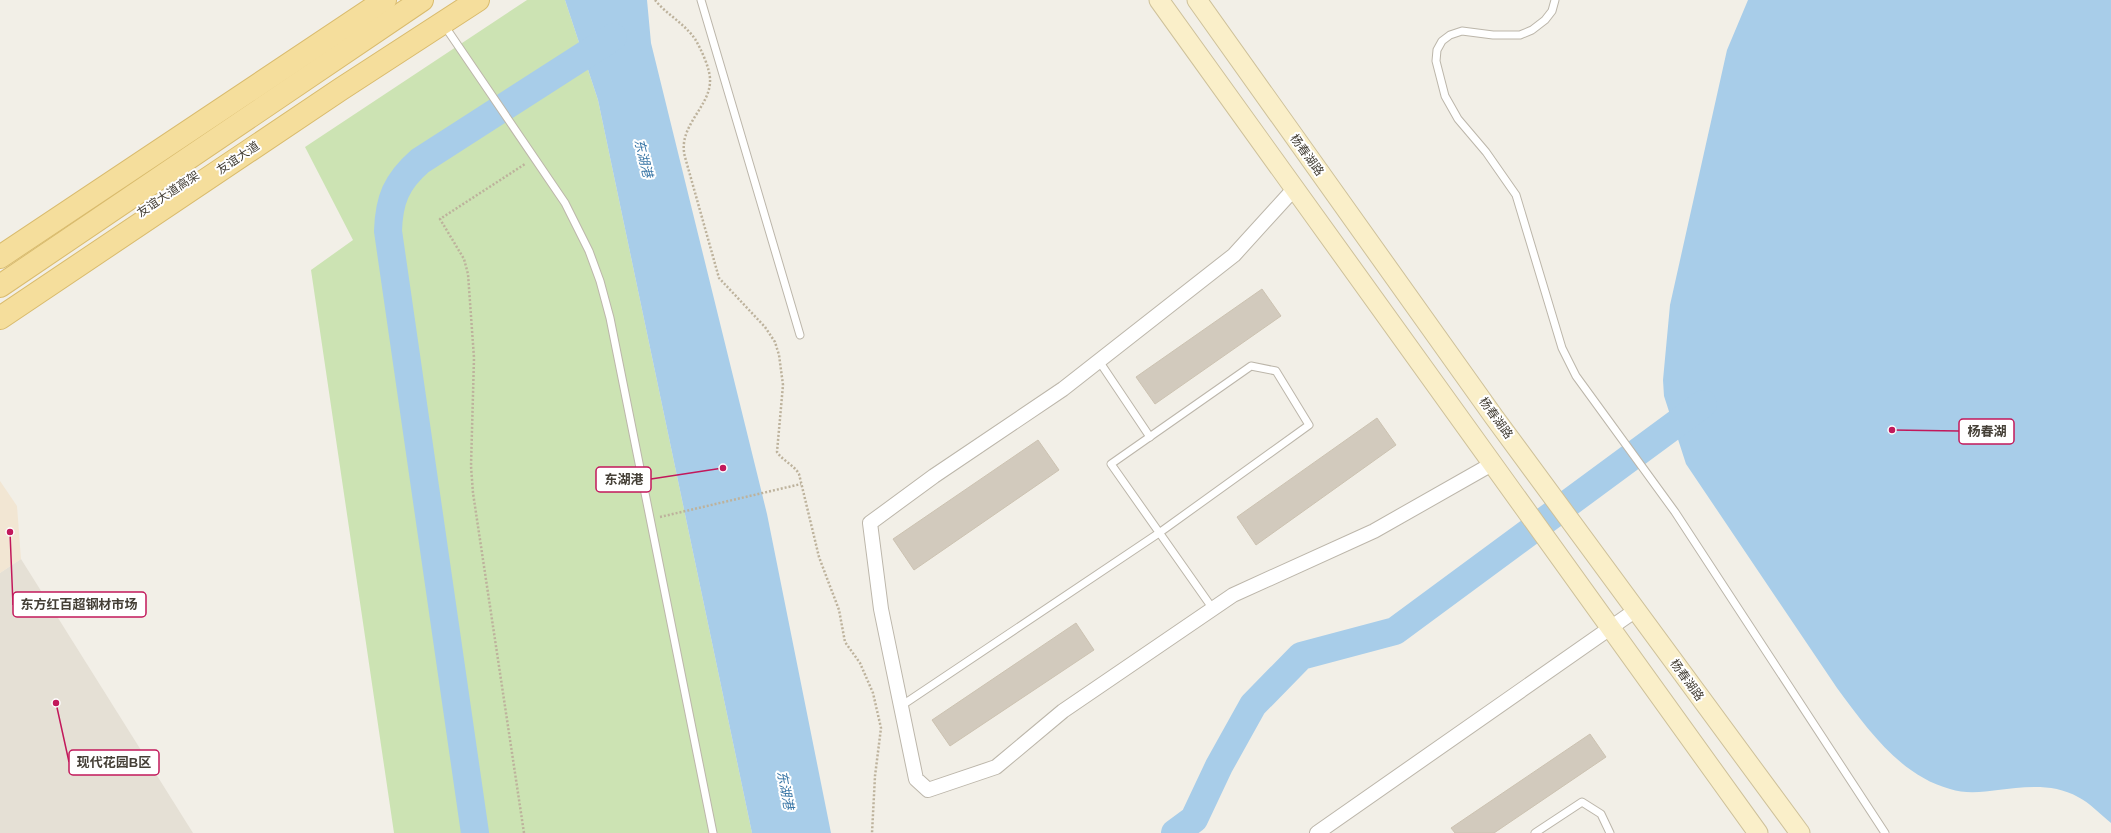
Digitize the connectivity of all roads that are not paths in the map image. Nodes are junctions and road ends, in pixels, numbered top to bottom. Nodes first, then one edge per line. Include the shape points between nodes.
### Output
1 (385, 0) edge
2 (422, 0) edge
3 (454, 0) edge
4 (478, 0) edge
5 (701, 0) edge
6 (1159, 0) edge
7 (1196, 0) edge
8 (1554, 0) edge
9 (443, 23) junction
10 (1294, 189) junction
11 (0, 257) edge
12 (0, 286) edge
13 (0, 308) edge
14 (0, 318) edge
15 (800, 335) dead end
16 (1099, 361) junction
17 (1150, 437) junction
18 (1492, 464) junction
19 (1160, 533) junction
20 (1213, 609) junction
21 (1636, 610) junction
22 (1611, 629) junction
23 (901, 706) junction
24 (713, 833) edge
25 (1317, 833) edge
26 (1535, 833) edge
27 (1610, 833) edge
28 (1758, 833) edge
29 (1800, 833) edge
30 (1885, 833) edge

1 - 11 main road
2 - 12 main road, 友谊大道高架
3 - 13 main road, 友谊大道高架
4 - 9 main road, 友谊大道
5 - 15 lane
6 - 10 main road
7 - 21 main road, 杨春湖路
8 - 30 lane via 1552,11 1532,30 1520,34 1493,35 1462,31 1442,41 1436,61 1448,103 1504,175 1516,195 1562,348 1576,376 1675,512
9 - 14 main road, 友谊大道
9 - 24 lane via 571,216 589,251 600,281 610,318
10 - 16 street via 1234,255
10 - 18 main road
16 - 17 lane
16 - 23 street via 1063,389 934,476 870,523 881,609
17 - 19 lane via 1111,464
17 - 19 lane via 1251,366 1276,371 1309,425
18 - 20 street via 1374,531 1233,595
18 - 22 main road
19 - 20 lane
19 - 23 lane
20 - 23 street via 1063,711 996,767 928,790 916,779
21 - 22 street
21 - 29 main road, 杨春湖路
22 - 25 street
22 - 28 main road
26 - 27 lane via 1582,802 1601,814

